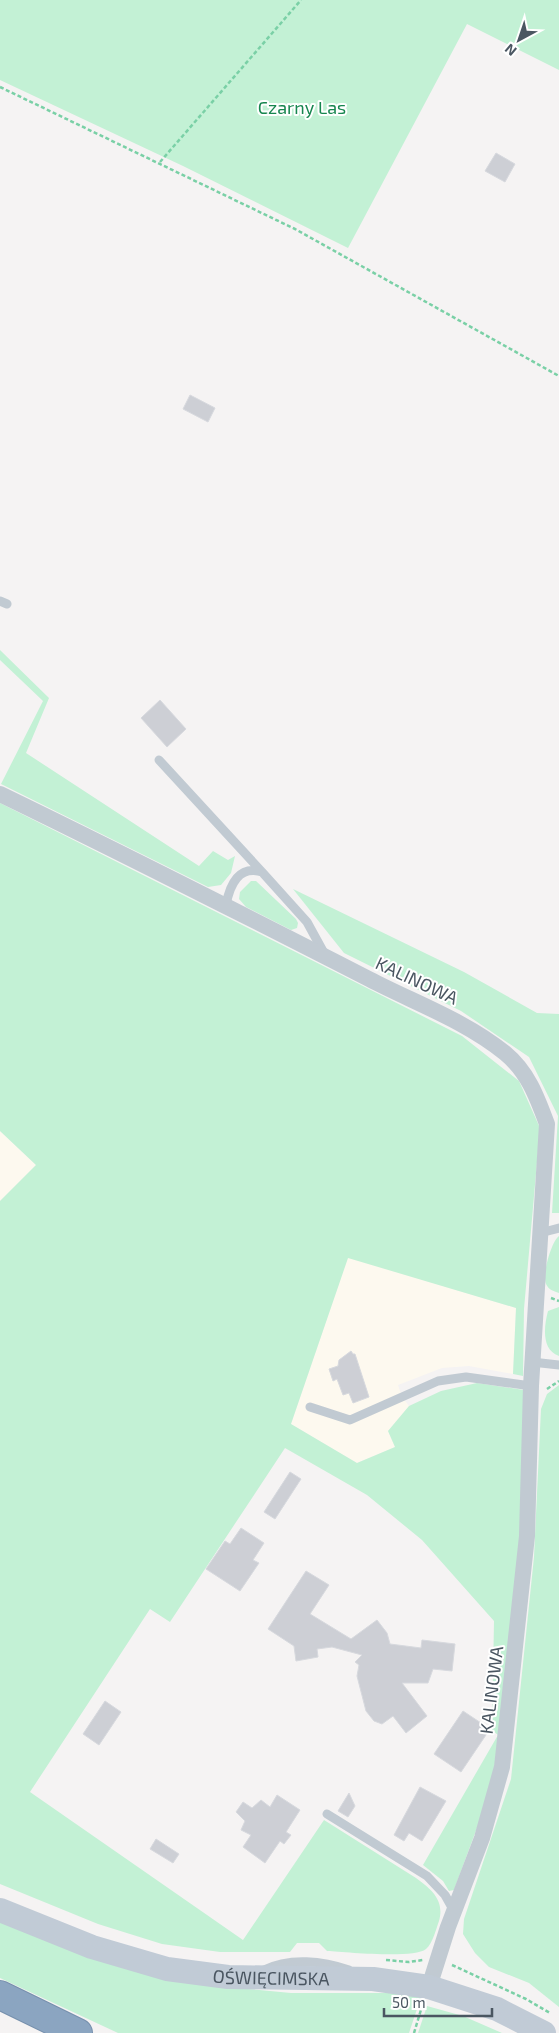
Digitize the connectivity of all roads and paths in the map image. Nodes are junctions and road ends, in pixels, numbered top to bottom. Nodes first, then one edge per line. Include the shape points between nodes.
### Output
1 (300, 0) edge
2 (0, 88) edge
3 (160, 162) junction
4 (559, 376) edge
5 (160, 760) dead end
6 (0, 794) edge
7 (262, 872) junction
8 (226, 905) junction
9 (325, 956) junction
10 (559, 1228) edge
11 (540, 1233) junction
12 (532, 1362) junction
13 (559, 1365) edge
14 (531, 1386) junction
15 (310, 1407) dead end
16 (327, 1814) dead end
17 (0, 1910) edge
18 (454, 1911) junction
19 (437, 1960) junction
20 (0, 1995) edge
21 (426, 1995) junction
22 (498, 2009) junction
23 (550, 2026) edge
24 (78, 2033) edge
25 (414, 2033) edge
26 (522, 2033) edge

1 - 3 path
2 - 3 path
3 - 4 path via 295,229
5 - 7 lane
6 - 8 street, KALINOWA
7 - 8 lane via 247,871 236,878
7 - 9 lane via 307,922
8 - 9 street, KALINOWA
9 - 11 street, KALINOWA via 462,1023 506,1054 531,1083 547,1124
10 - 11 lane
11 - 12 street, KALINOWA
12 - 13 lane
12 - 14 street, KALINOWA
14 - 15 lane via 466,1377 438,1381 350,1420
14 - 18 street, KALINOWA via 527,1536 502,1767 482,1838
16 - 18 lane via 427,1876 445,1895
17 - 21 street, OŚWIĘCIMSKA via 92,1947 144,1963 193,1973 372,1979
18 - 19 street, KALINOWA
19 - 21 street, KALINOWA
19 - 23 path via 450,1963 541,2007
20 - 24 highway
21 - 22 street, OŚWIĘCIMSKA
21 - 25 path
22 - 23 street, OŚWIĘCIMSKA
22 - 26 lane

